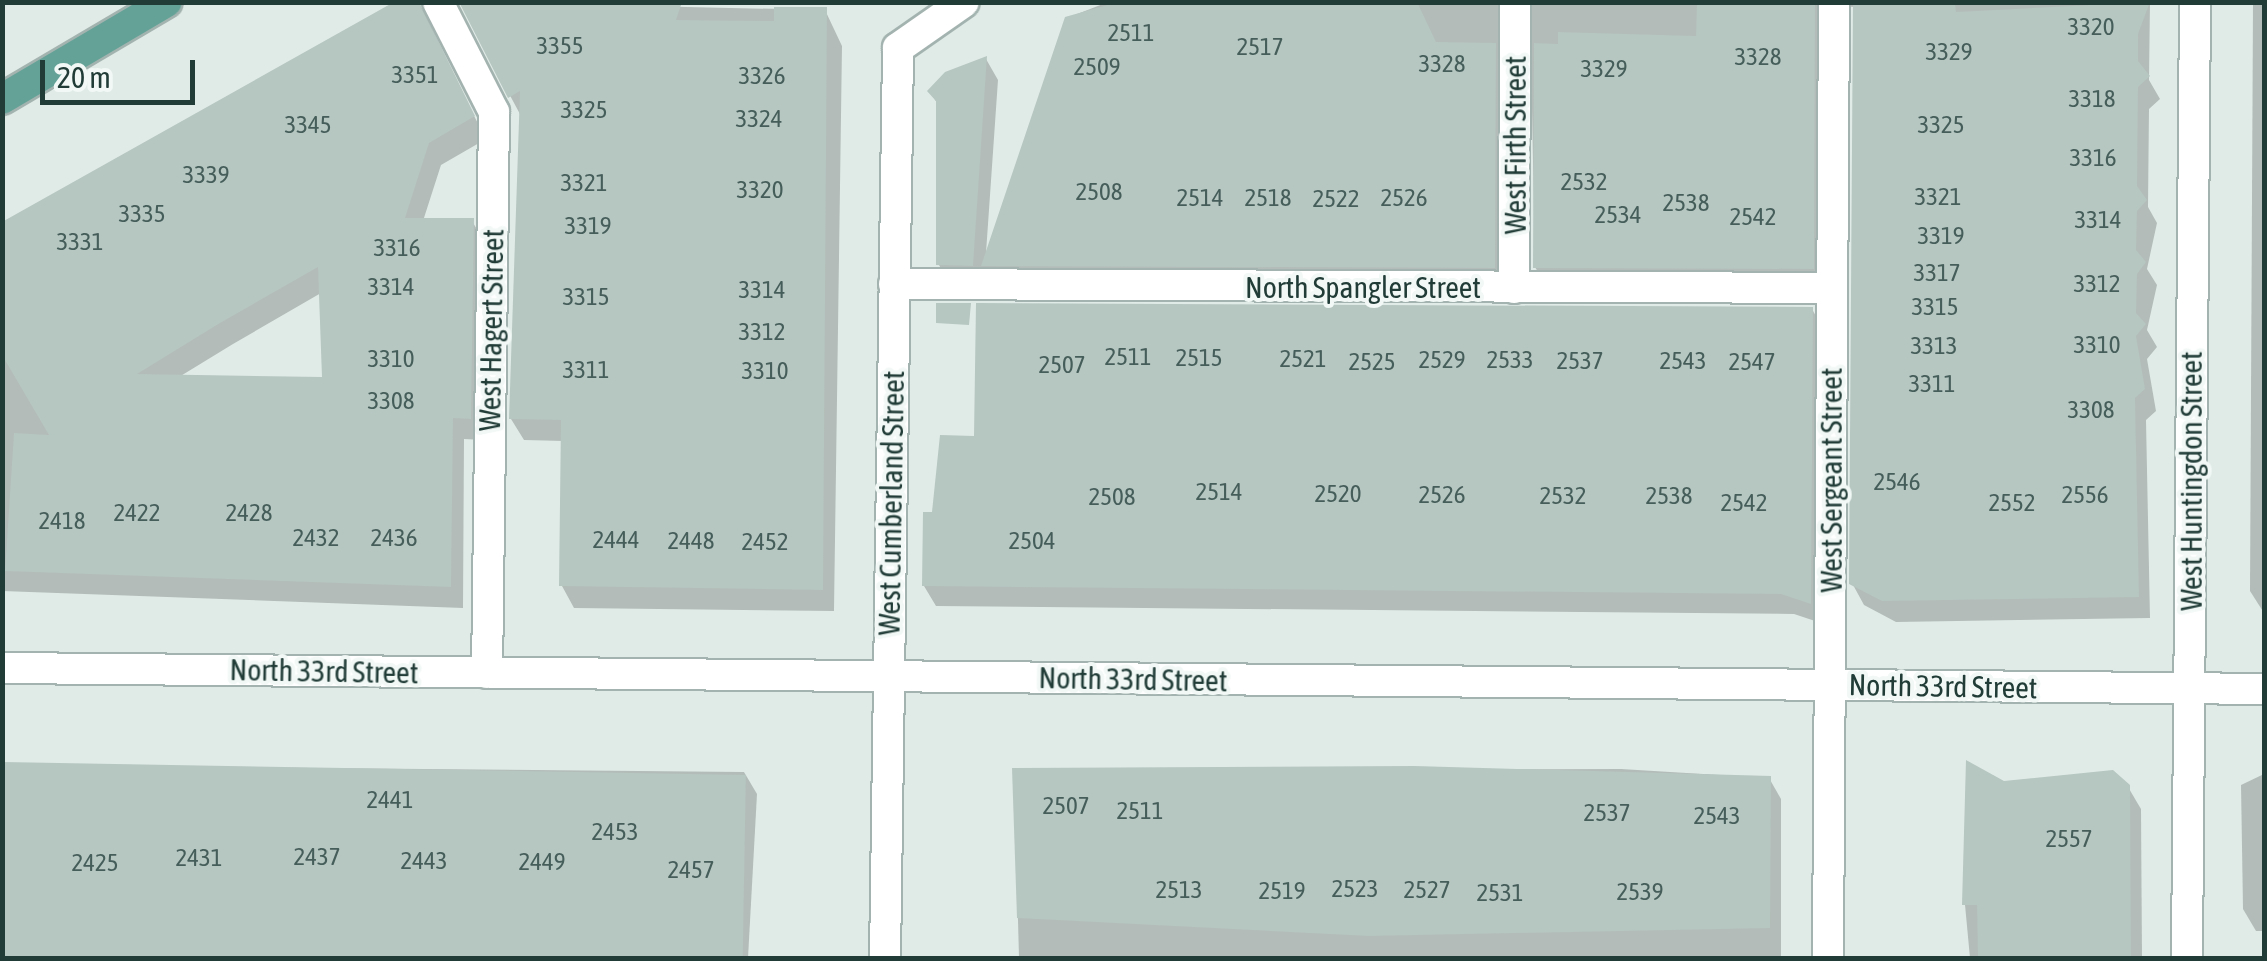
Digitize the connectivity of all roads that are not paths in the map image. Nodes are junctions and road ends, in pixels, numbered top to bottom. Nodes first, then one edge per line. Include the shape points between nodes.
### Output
1 (167, 2) edge
2 (438, 2) edge
3 (964, 2) edge
4 (1516, 2) edge
5 (1834, 2) edge
6 (2195, 2) edge
7 (2, 99) edge
8 (894, 284) junction
9 (1514, 288) junction
10 (1832, 288) junction
11 (2, 668) edge
12 (487, 673) junction
13 (889, 676) junction
14 (1830, 685) junction
15 (2189, 688) junction
16 (2264, 689) edge
17 (885, 958) edge
18 (1828, 958) edge
19 (2186, 958) edge

1 - 7 main road
2 - 12 street, West Hagert Street via 494,112
3 - 8 street, West Cumberland Street via 898,48
4 - 9 street, West Firth Street
5 - 10 street, West Sergeant Street
6 - 15 street, West Huntingdon Street
8 - 9 street, North Spangler Street
8 - 13 street, West Cumberland Street
9 - 10 street, North Spangler Street
10 - 14 street, West Sergeant Street
11 - 12 street, North 33rd Street
12 - 13 street, North 33rd Street
13 - 14 street, North 33rd Street
13 - 17 street, West Cumberland Street
14 - 15 street, North 33rd Street
14 - 18 street, West Sergeant Street
15 - 16 street, North 33rd Street
15 - 19 street, West Huntingdon Street

